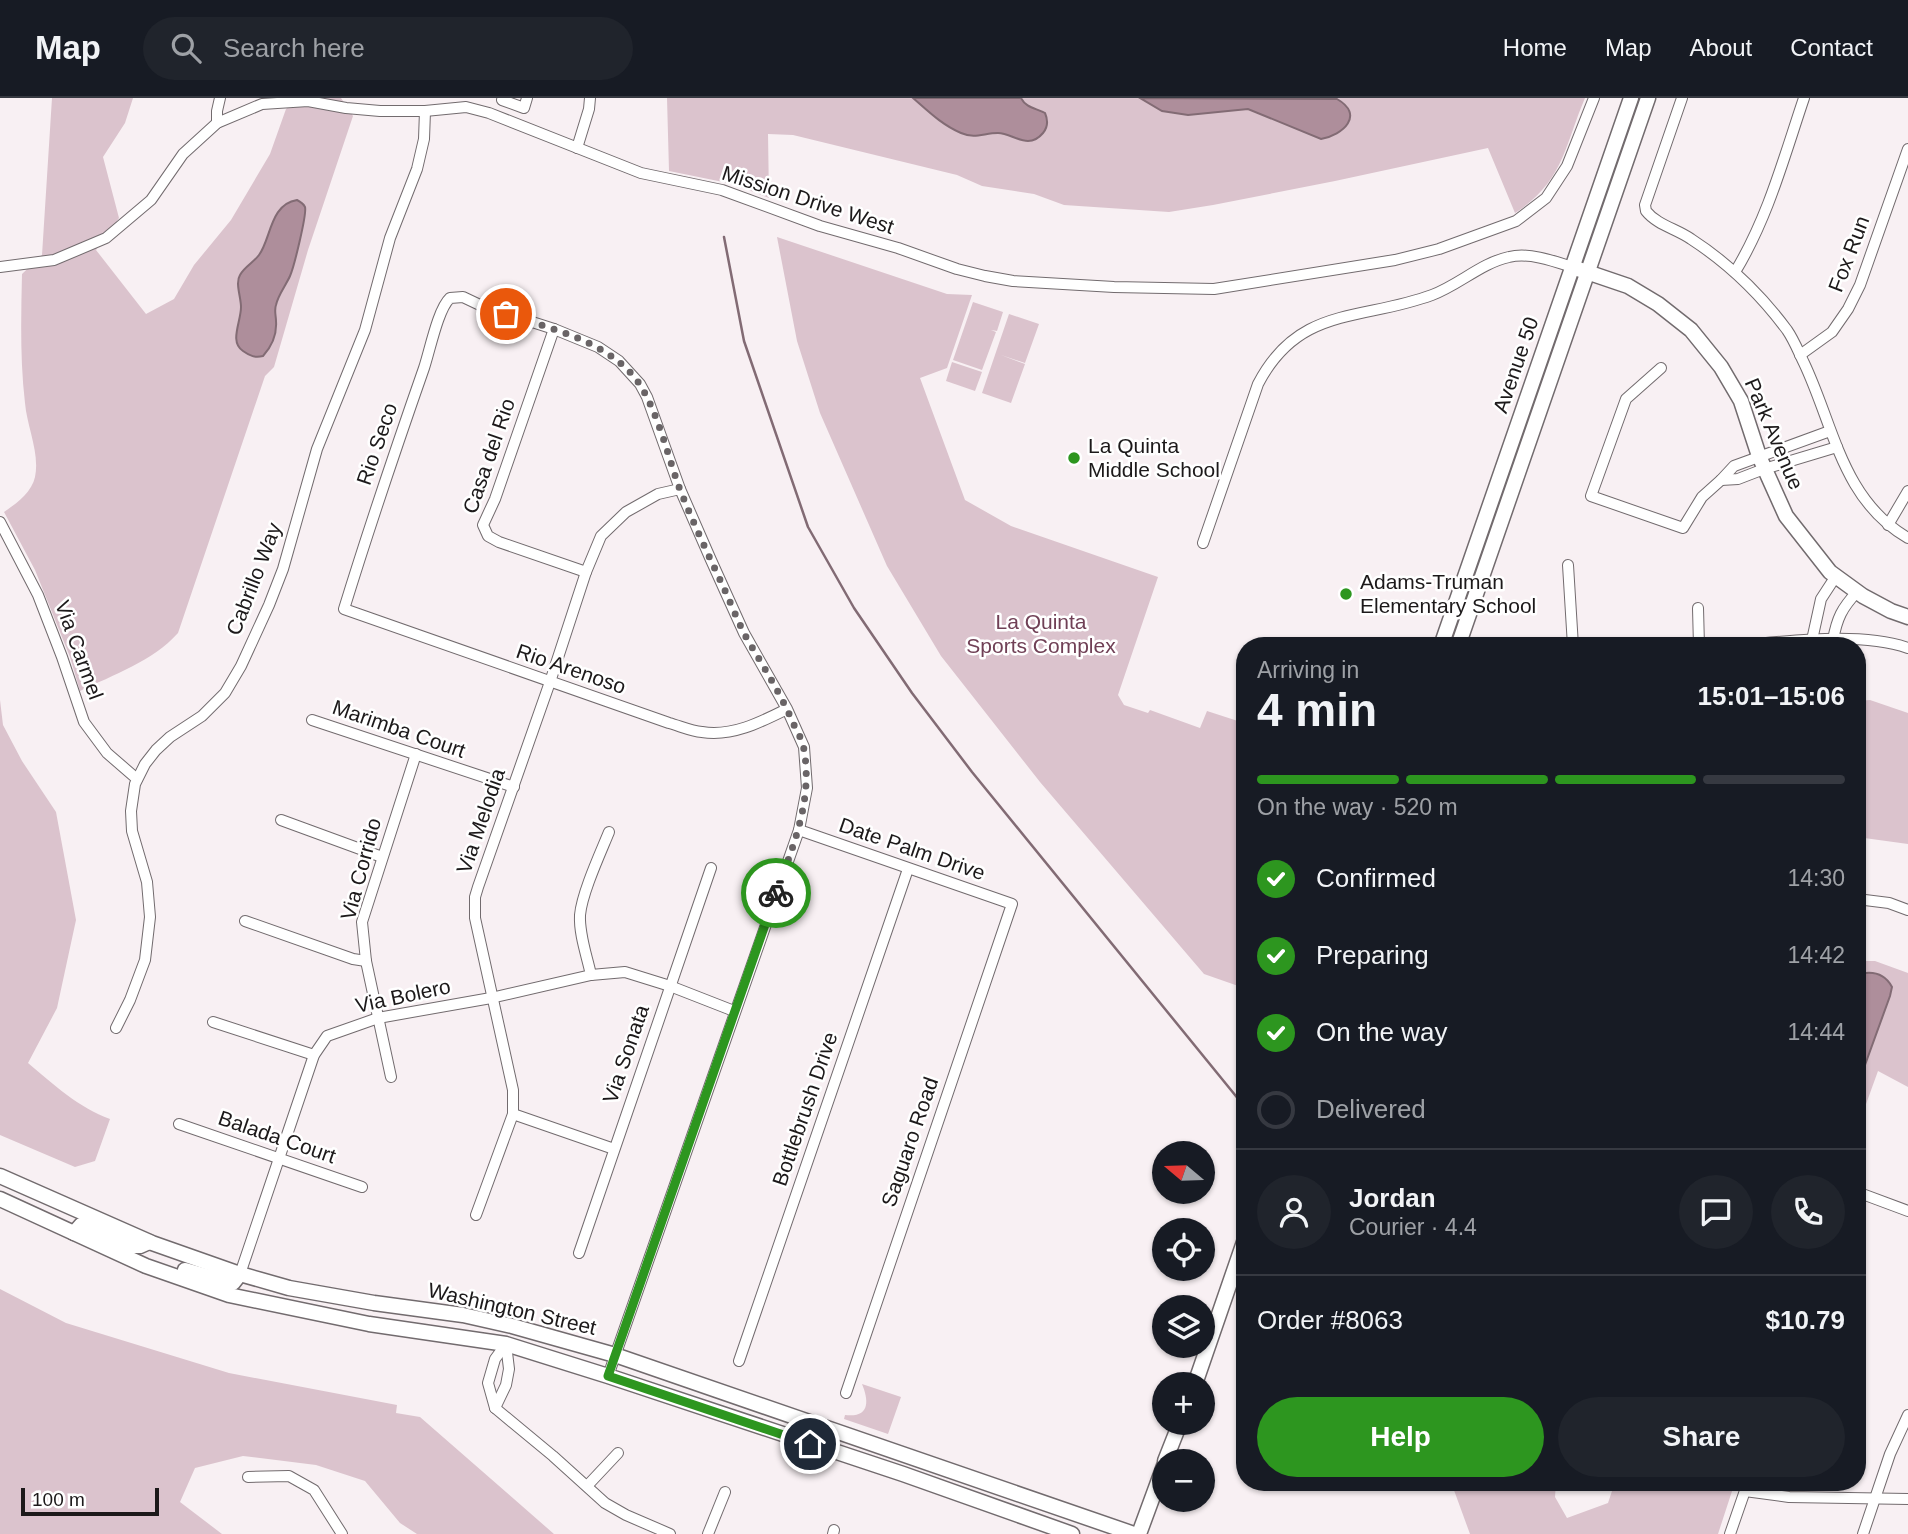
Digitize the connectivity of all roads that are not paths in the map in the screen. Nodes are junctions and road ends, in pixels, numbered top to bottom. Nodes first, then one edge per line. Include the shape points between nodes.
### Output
1 (220, 98) edge
2 (590, 98) edge
3 (1594, 98) edge
4 (1631, 98) edge
5 (1648, 98) edge
6 (1682, 98) edge
7 (1804, 98) edge
8 (502, 100) edge
9 (526, 103) edge
10 (425, 111) junction
11 (217, 123) junction
12 (577, 148) junction
13 (1908, 149) edge
14 (0, 267) edge
15 (1572, 267) junction
16 (1587, 272) junction
17 (1735, 272) junction
18 (554, 329) junction
19 (1800, 355) junction
20 (1661, 368) dead end
21 (1830, 431) junction
22 (1837, 447) junction
23 (1761, 462) junction
24 (680, 489) junction
25 (1908, 491) edge
26 (0, 522) edge
27 (1888, 525) junction
28 (1908, 538) edge
29 (1203, 543) dead end
30 (1568, 565) dead end
31 (586, 572) junction
32 (1836, 576) junction
33 (1857, 592) junction
34 (344, 608) joint
35 (1698, 608) dead end
36 (1908, 617) edge
37 (1444, 637) edge
38 (1461, 637) edge
39 (1572, 637) edge
40 (1699, 637) edge
41 (1813, 637) edge
42 (1834, 637) edge
43 (1866, 640) edge
44 (1908, 648) edge
45 (550, 682) junction
46 (787, 709) junction
47 (312, 720) dead end
48 (416, 754) junction
49 (137, 779) junction
50 (514, 787) junction
51 (281, 820) dead end
52 (799, 830) junction
53 (609, 832) dead end
54 (382, 857) junction
55 (711, 868) dead end
56 (908, 869) junction
57 (1866, 900) edge
58 (1012, 904) joint
59 (1908, 910) edge
60 (245, 921) dead end
61 (366, 961) junction
62 (592, 975) junction
63 (670, 986) junction
64 (491, 998) junction
65 (734, 1011) junction
66 (379, 1018) junction
67 (213, 1022) dead end
68 (116, 1028) dead end
69 (314, 1055) junction
70 (391, 1077) dead end
71 (513, 1114) junction
72 (179, 1124) dead end
73 (614, 1149) junction
74 (278, 1158) junction
75 (0, 1177) edge
76 (362, 1187) dead end
77 (1866, 1196) edge
78 (0, 1199) edge
79 (1908, 1212) edge
80 (475, 1215) dead end
81 (74, 1233) junction
82 (149, 1242) junction
83 (579, 1253) dead end
84 (1236, 1265) edge
85 (167, 1273) junction
86 (240, 1275) junction
87 (506, 1344) junction
88 (615, 1354) junction
89 (739, 1361) dead end
90 (1199, 1372) edge
91 (608, 1376) junction
92 (846, 1392) dead end
93 (495, 1408) junction
94 (1908, 1415) edge
95 (618, 1454) dead end
96 (248, 1477) dead end
97 (587, 1486) junction
98 (1745, 1491) edge
99 (1763, 1491) edge
100 (725, 1492) dead end
101 (1152, 1495) edge
102 (1874, 1498) junction
103 (1908, 1499) edge
104 (342, 1534) edge
105 (670, 1534) edge
106 (708, 1534) edge
107 (1072, 1534) edge
108 (1136, 1534) edge
109 (1730, 1534) edge
110 (1863, 1534) edge

1 - 11 street
2 - 12 street
3 - 12 street, Mission Drive West via 1567,166 1546,198 1516,221 1395,260 1214,289 1114,287 985,276 820,226 722,190 641,173
4 - 15 main road, Avenue 50
5 - 16 main road, Avenue 50
6 - 17 street via 1646,211
7 - 17 street via 1756,235
8 - 9 street
10 - 11 street, Mission Drive West via 380,111 308,101 262,104
10 - 12 street, Mission Drive West via 466,107
10 - 49 street, Cabrillo Way via 417,169 390,238 361,340 317,449 269,605 225,693 156,750
11 - 14 street, Mission Drive West via 183,154 151,200 106,238 54,260
13 - 19 street, Fox Run via 1848,309 1832,332
15 - 16 main road, Park Avenue
15 - 29 street, Park Avenue via 1511,256 1433,294 1312,327 1267,367 1258,384
15 - 37 main road, Avenue 50
16 - 23 main road, Park Avenue via 1628,286 1690,330 1721,367 1741,401
16 - 38 main road, Avenue 50
17 - 19 street via 1789,332
18 - 24 street via 598,347 631,373 648,397
18 - 31 street, Casa del Rio via 483,525 488,536 499,542
18 - 34 street, Rio Seco via 463,297 450,298 442,309
19 - 21 street
20 - 23 street via 1626,399 1591,496 1683,528 1702,497 1734,466
21 - 22 street
21 - 23 street
22 - 23 street
22 - 27 street via 1850,478
23 - 32 main road, Park Avenue via 1786,516
24 - 31 street, Via Melodia via 658,494 626,512 601,536
24 - 46 street via 744,633
25 - 27 street
26 - 49 street, Via Carmel via 38,595 84,722 107,753
27 - 28 street
30 - 39 street
31 - 45 street, Via Melodia
32 - 33 main road, Park Avenue
32 - 41 street via 1821,599
33 - 36 main road, Park Avenue
33 - 42 street via 1844,606
34 - 45 street, Rio Arenoso
35 - 40 street
43 - 44 street
45 - 46 street, Rio Arenoso via 703,733 728,732
45 - 50 street, Via Melodia
46 - 52 street via 804,747 807,788
47 - 48 street, Marimba Court
48 - 50 street, Marimba Court
48 - 54 street, Via Corrido
49 - 68 street, Cabrillo Way via 131,822 147,883 150,916 145,960
50 - 64 street, Via Melodia via 474,906
51 - 54 street
52 - 56 street, Date Palm Drive
52 - 65 street
53 - 62 street via 580,913
54 - 61 street, Via Corrido via 362,922
55 - 63 street, Via Sonata
56 - 58 street, Date Palm Drive
56 - 89 street, Bottlebrush Drive
57 - 59 street
58 - 92 street, Saguaro Road
60 - 61 street
61 - 66 street, Via Corrido
62 - 63 street, Via Bolero via 625,972
62 - 64 street, Via Bolero
63 - 65 street, Via Bolero
63 - 73 street, Via Sonata
64 - 66 street, Via Bolero
64 - 71 street, Via Melodia via 513,1090
65 - 88 street
66 - 69 street, Via Bolero via 327,1036
66 - 70 street, Via Corrido
67 - 69 street
69 - 74 street, Via Bolero
71 - 73 street
71 - 80 street, Via Melodia
72 - 74 street, Balada Court
73 - 83 street, Via Sonata
74 - 76 street, Balada Court
74 - 86 street, Via Bolero
75 - 82 main road, Washington Street
77 - 79 street
78 - 81 main road, Washington Street
81 - 82 main road via 85,1224 132,1246
81 - 85 main road, Washington Street
82 - 86 main road, Washington Street
84 - 90 main road
85 - 86 main road via 180,1268 233,1283
85 - 87 main road, Washington Street via 229,1295 369,1324
86 - 88 main road, Washington Street via 289,1288 463,1315
87 - 91 main road, Washington Street
87 - 93 street via 509,1369
87 - 93 street via 495,1359 488,1383
88 - 91 street
88 - 108 main road, Washington Street
91 - 107 main road, Washington Street
93 - 97 street
94 - 102 street
95 - 97 street
96 - 104 street via 289,1476 314,1490
97 - 105 street via 605,1503
98 - 109 street
99 - 102 street via 1789,1497
100 - 106 street
101 - 108 main road
102 - 103 street
102 - 110 street

